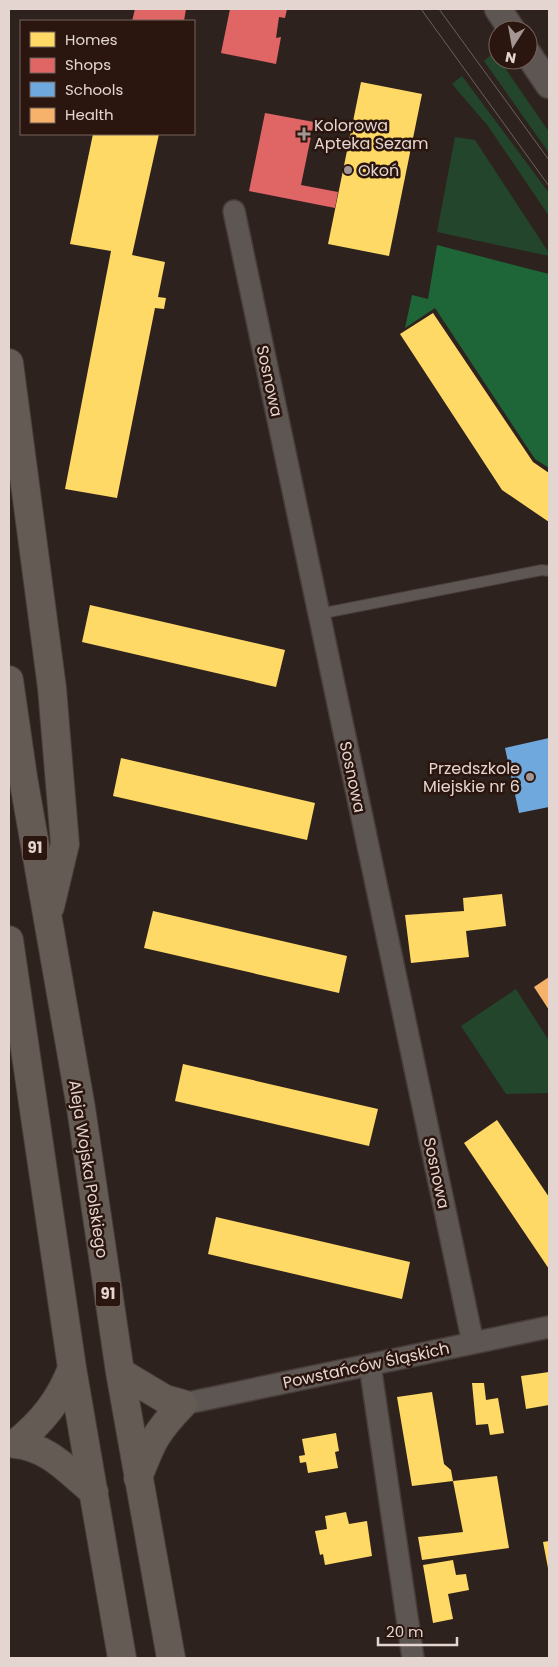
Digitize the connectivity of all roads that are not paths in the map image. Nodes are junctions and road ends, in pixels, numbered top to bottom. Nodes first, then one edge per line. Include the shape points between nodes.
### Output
1 (498, 9) edge
2 (505, 20) edge
3 (538, 69) edge
4 (549, 85) edge
5 (234, 211) dead end
6 (9, 363) edge
7 (549, 571) edge
8 (319, 614) junction
9 (9, 680) edge
10 (48, 918) junction
11 (9, 940) edge
12 (549, 1327) edge
13 (473, 1343) junction
14 (370, 1365) junction
15 (72, 1368) junction
16 (120, 1372) junction
17 (184, 1404) junction
18 (12, 1444) edge
19 (138, 1479) junction
20 (94, 1492) junction
21 (122, 1658) edge
22 (171, 1658) edge
23 (413, 1658) edge

1 - 2 street
3 - 4 street
5 - 8 street, Sosnowa
6 - 10 main road via 52,688 64,844
7 - 8 lane
8 - 13 street, Sosnowa
9 - 10 main road, Aleja Wojska Polskiego / 91
10 - 16 main road, Aleja Wojska Polskiego / 91 via 81,1108
11 - 15 main road
12 - 13 street, Powstańców Śląskich
13 - 14 street, Powstańców Śląskich
14 - 17 street, Powstańców Śląskich
14 - 23 street
15 - 18 main road via 63,1391 49,1412
15 - 20 main road
16 - 17 main road via 165,1399
16 - 19 main road, Aleja Wojska Polskiego / 91
17 - 19 main road via 156,1434
18 - 20 main road via 31,1445 51,1456
19 - 22 main road, Aleja Wojska Polskiego / 91
20 - 21 main road

